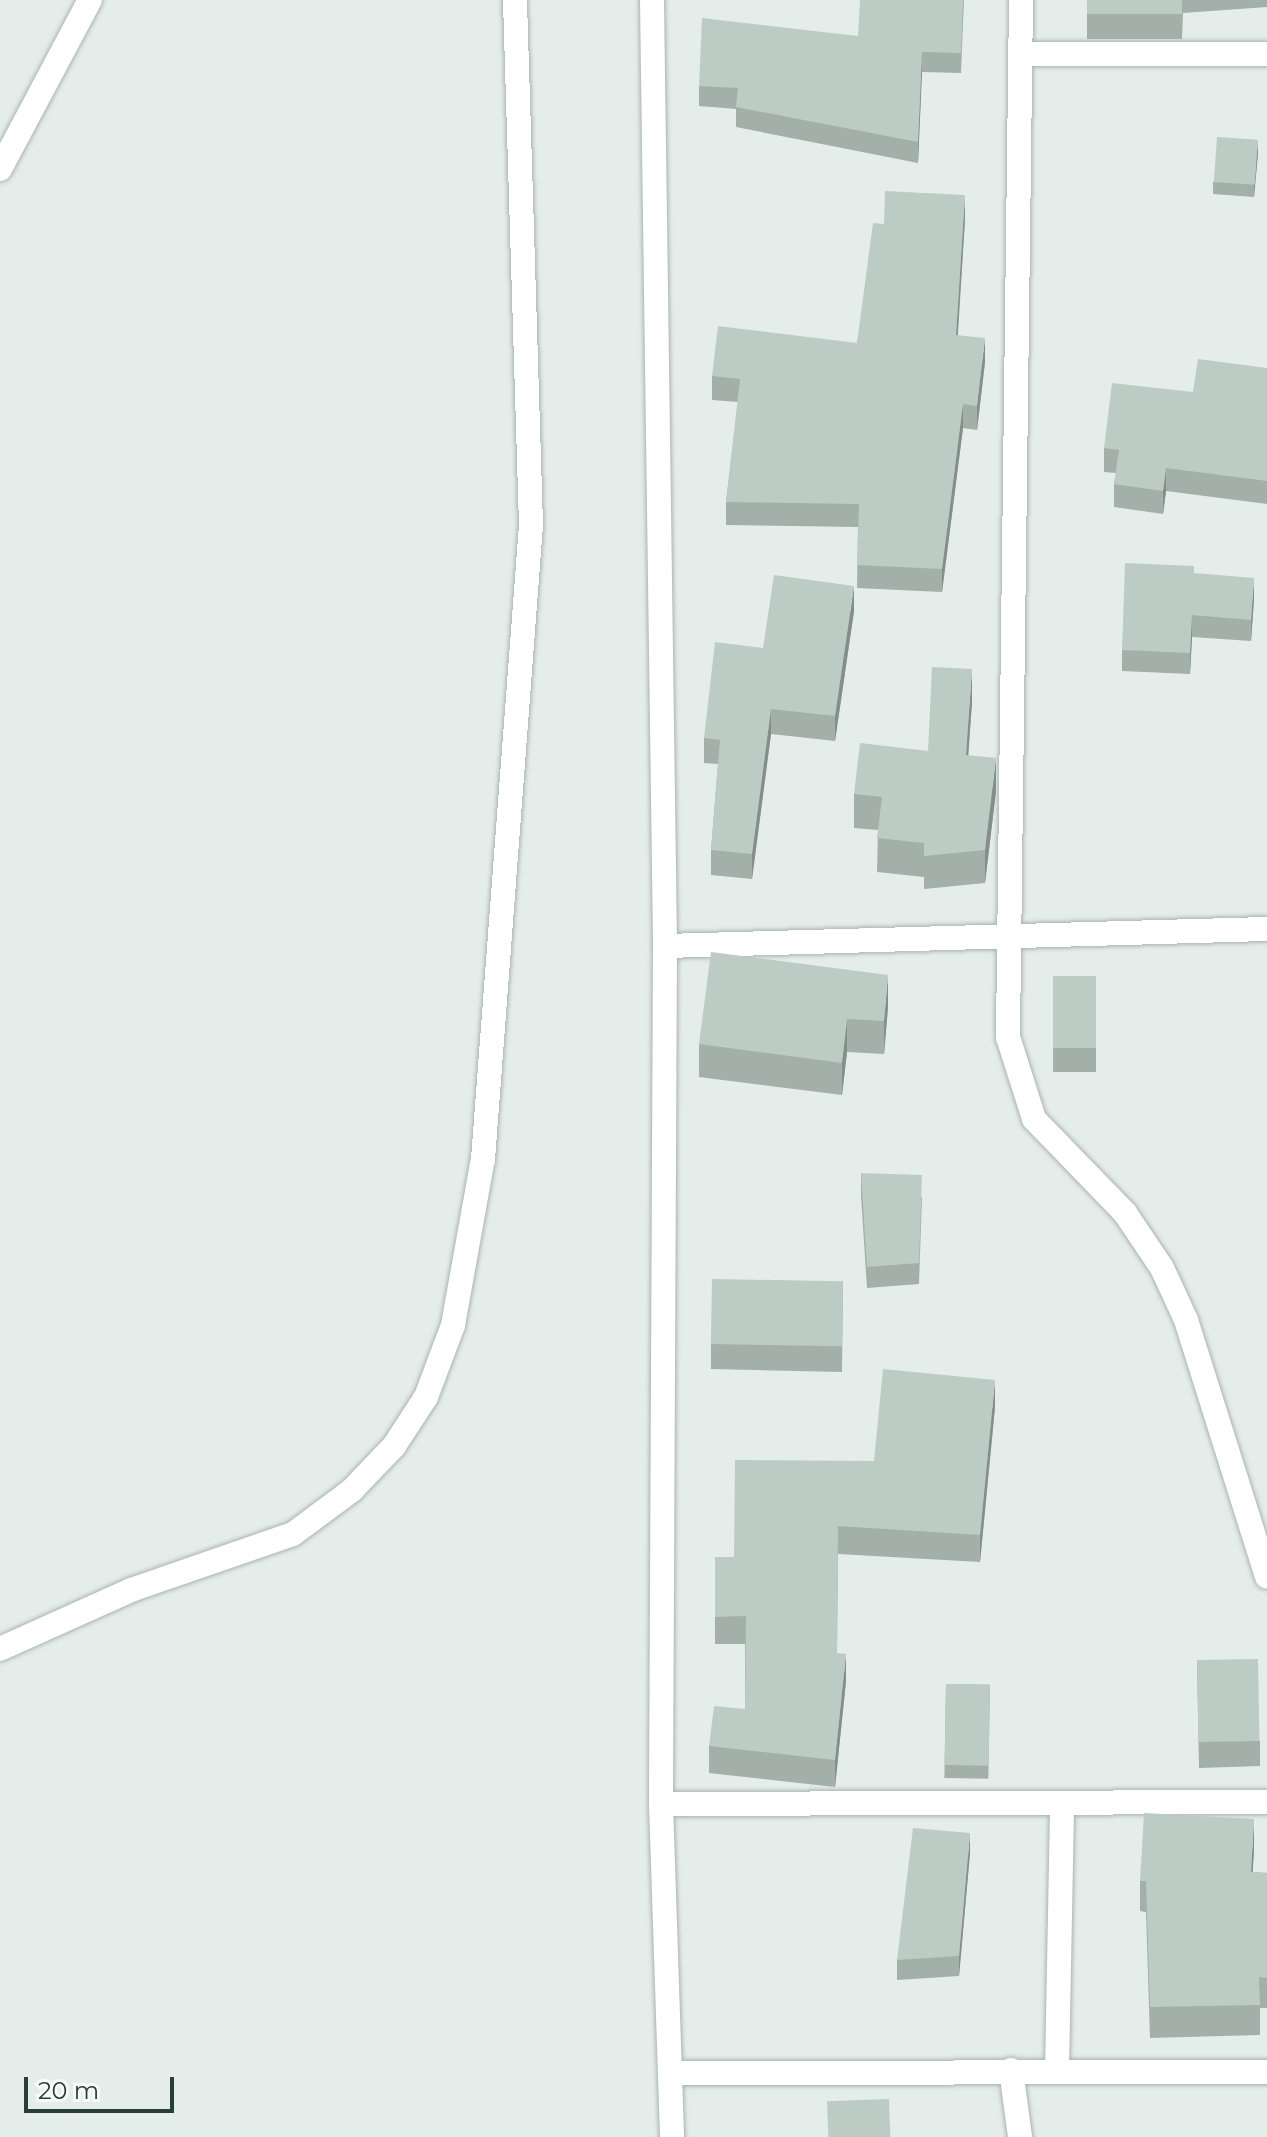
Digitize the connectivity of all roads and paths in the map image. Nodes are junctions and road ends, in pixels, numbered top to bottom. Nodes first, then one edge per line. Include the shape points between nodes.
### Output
1 (90, 0) edge
2 (515, 0) edge
3 (652, 0) edge
4 (1021, 0) edge
5 (1021, 54) junction
6 (1267, 54) edge
7 (0, 169) edge
8 (1267, 929) edge
9 (1010, 937) junction
10 (665, 946) junction
11 (1267, 1577) edge
12 (0, 1649) edge
13 (1267, 1802) edge
14 (661, 1804) junction
15 (1062, 1805) junction
16 (1011, 2070) junction
17 (1057, 2070) junction
18 (1267, 2072) edge
19 (670, 2073) junction
20 (672, 2137) edge
21 (1020, 2137) edge

1 - 7 street
2 - 12 street via 531,525 483,1159 453,1325 426,1397 394,1446 352,1490 293,1534 131,1590
3 - 10 street
4 - 5 street
5 - 6 street
5 - 9 street
8 - 9 street
9 - 10 street
9 - 11 street via 1014,1074 1034,1119 1125,1213 1162,1268 1186,1320
10 - 14 street
13 - 15 street
14 - 15 street
14 - 19 street
15 - 17 street
16 - 17 street
16 - 19 street
16 - 21 street
17 - 18 street
19 - 20 street

